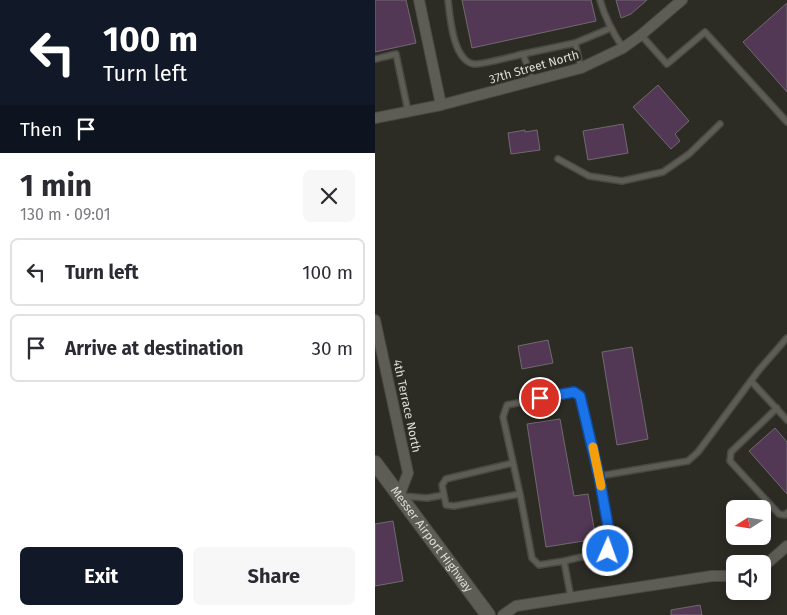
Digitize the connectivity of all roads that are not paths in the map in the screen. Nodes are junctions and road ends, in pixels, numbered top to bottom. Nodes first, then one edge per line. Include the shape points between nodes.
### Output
1 (419, 0) edge
2 (448, 0) edge
3 (600, 0) edge
4 (682, 0) edge
5 (611, 28) junction
6 (641, 35) junction
7 (575, 43) junction
8 (623, 48) junction
9 (523, 54) junction
10 (375, 59) edge
11 (581, 68) junction
12 (534, 82) junction
13 (441, 105) junction
14 (408, 111) junction
15 (375, 118) edge
16 (787, 122) edge
17 (720, 124) dead end
18 (558, 159) dead end
19 (375, 320) edge
20 (787, 338) edge
21 (751, 381) junction
22 (777, 408) junction
23 (787, 420) edge
24 (375, 462) edge
25 (513, 463) junction
26 (599, 476) junction
27 (519, 494) junction
28 (444, 495) junction
29 (399, 496) junction
30 (787, 513) edge
31 (786, 550) edge
32 (564, 561) junction
33 (771, 561) edge
34 (726, 576) edge
35 (571, 598) junction
36 (488, 615) edge
37 (503, 615) edge

1 - 13 street
2 - 9 lane via 457,50 463,59 474,64
3 - 5 lane
4 - 6 street, 37th Street North
5 - 7 lane
5 - 8 lane
6 - 8 street, 37th Street North
6 - 16 lane via 667,64 705,32
7 - 9 lane
7 - 11 lane
8 - 11 street, 37th Street North
9 - 12 lane
10 - 14 lane via 396,54
11 - 12 street, 37th Street North
12 - 13 street, 37th Street North
13 - 14 street, 37th Street North
14 - 15 street, 37th Street North
17 - 18 lane via 689,154 663,172 622,181 589,176
19 - 29 street, 4th Terrace North via 409,473
20 - 21 lane
21 - 22 lane
21 - 26 lane via 688,461
22 - 23 lane
22 - 30 lane via 731,452 731,461 779,514
24 - 29 main road, Messer Airport Highway
25 - 26 lane via 503,417 507,405 574,392 580,396
25 - 27 lane
25 - 28 lane via 446,479 442,485
26 - 32 lane via 611,542 608,551
27 - 28 lane via 454,506 446,505
27 - 32 lane via 532,558 539,565
28 - 29 lane via 427,498
29 - 36 main road, Messer Airport Highway
31 - 33 street
32 - 35 lane
34 - 35 street
35 - 37 street via 516,606

